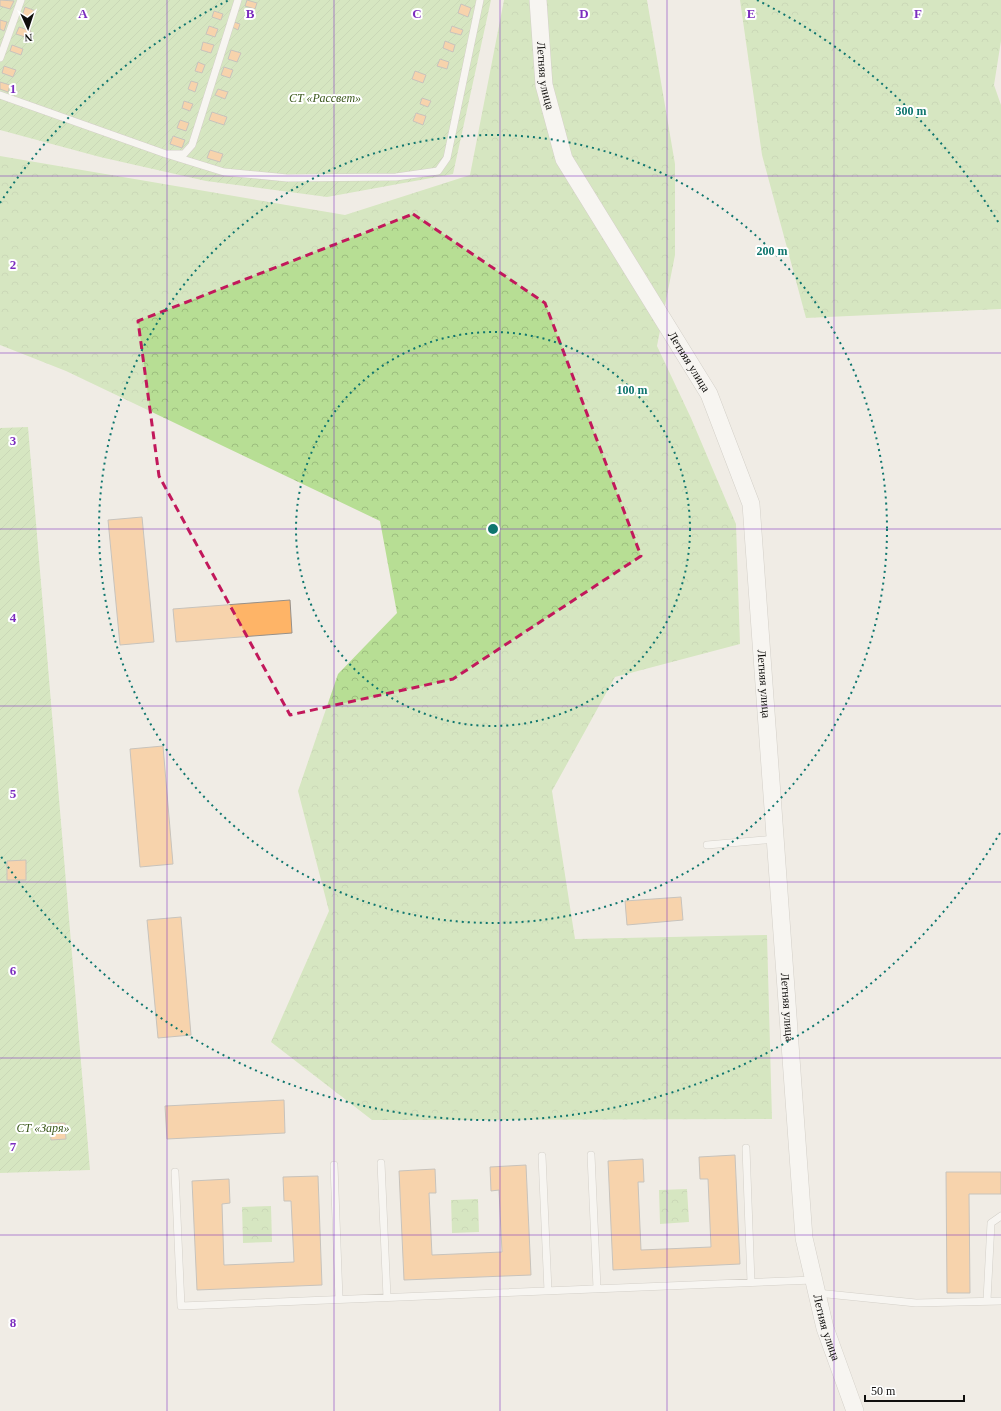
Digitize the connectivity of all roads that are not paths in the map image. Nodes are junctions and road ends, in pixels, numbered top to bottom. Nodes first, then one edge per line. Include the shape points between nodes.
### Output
1 (21, 0) edge
2 (238, 0) edge
3 (480, 0) edge
4 (538, 0) edge
5 (0, 58) edge
6 (0, 96) edge
7 (166, 154) junction
8 (774, 839) junction
9 (707, 845) dead end
10 (746, 1148) dead end
11 (591, 1154) dead end
12 (542, 1156) dead end
13 (381, 1163) dead end
14 (334, 1165) dead end
15 (175, 1172) dead end
16 (1001, 1216) edge
17 (751, 1282) junction
18 (815, 1286) junction
19 (597, 1288) junction
20 (548, 1291) junction
21 (387, 1297) junction
22 (339, 1299) junction
23 (987, 1300) junction
24 (1001, 1301) edge
25 (855, 1411) edge

1 - 5 lane
2 - 7 lane via 192,145 184,154
3 - 7 lane via 447,158 438,171 396,177 287,178 224,172
4 - 8 street, Летняя улица via 544,85 564,159 709,394 751,504
6 - 7 lane
8 - 9 lane
8 - 18 street, Летняя улица via 804,1238
10 - 17 lane
11 - 19 lane
12 - 20 lane
13 - 21 lane
14 - 22 lane
15 - 22 lane via 181,1306
16 - 23 lane via 991,1223
17 - 18 lane
17 - 19 lane
18 - 23 lane via 916,1303
18 - 25 street, Летняя улица via 825,1328
19 - 20 lane
20 - 21 lane
21 - 22 lane
23 - 24 lane

